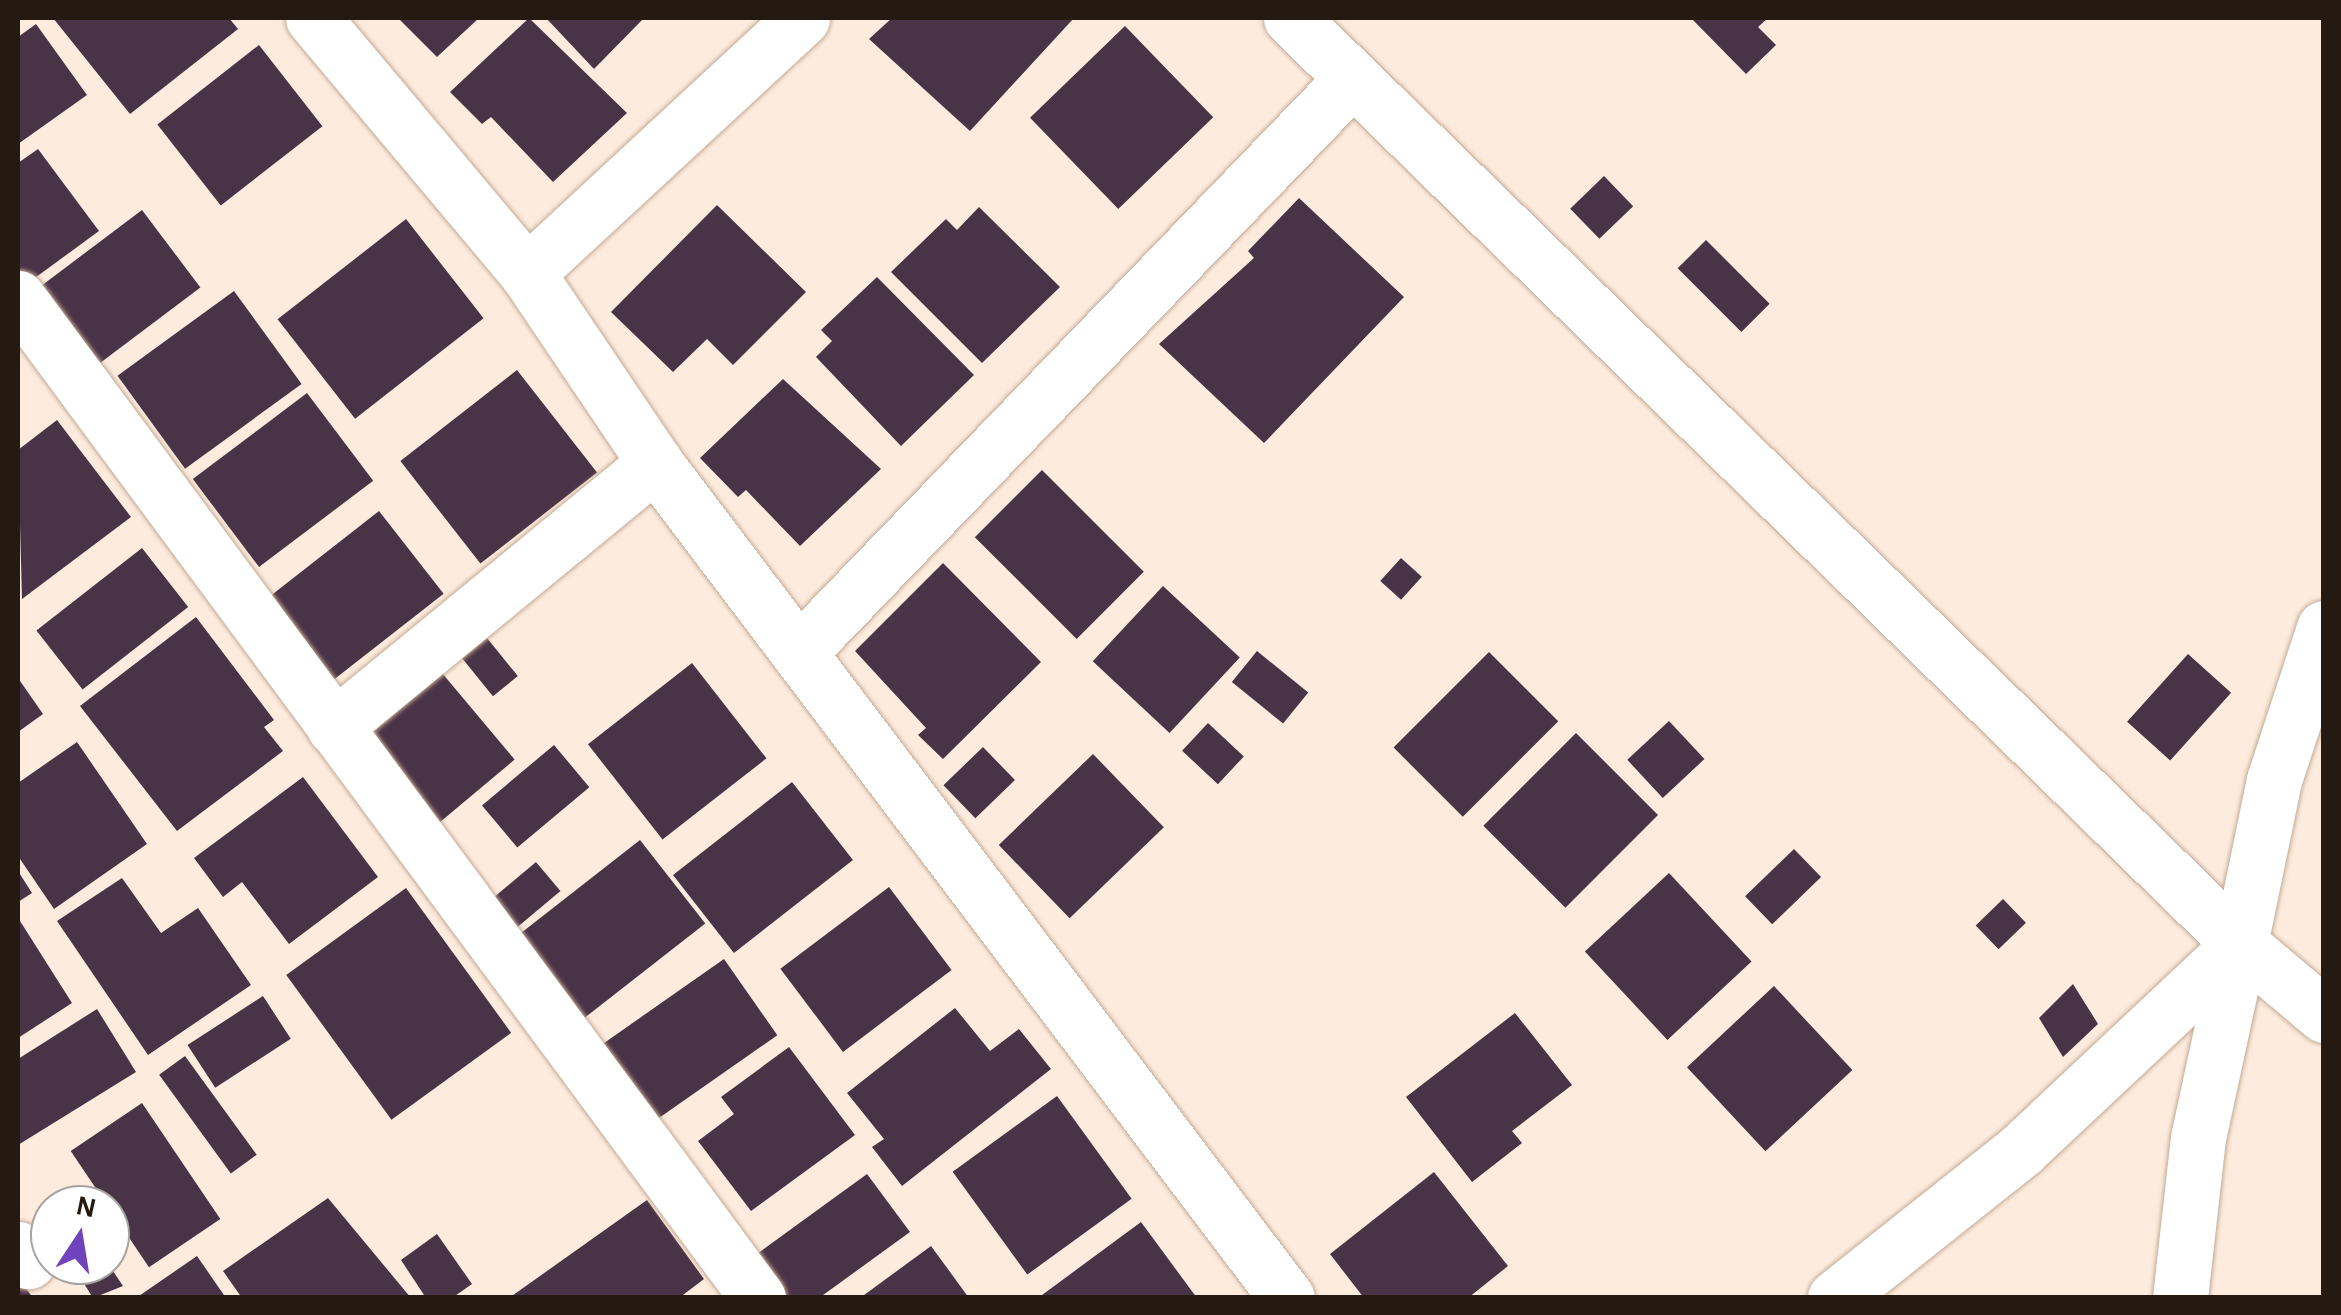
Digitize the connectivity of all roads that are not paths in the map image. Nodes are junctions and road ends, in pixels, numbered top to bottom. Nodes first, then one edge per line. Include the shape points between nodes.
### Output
1 (313, 18) edge
2 (802, 18) edge
3 (1292, 18) edge
4 (1353, 78) junction
5 (527, 273) junction
6 (18, 298) edge
7 (655, 463) junction
8 (2324, 628) edge
9 (800, 651) junction
10 (334, 727) junction
11 (2240, 944) junction
12 (2324, 1015) edge
13 (758, 1298) edge
14 (1287, 1298) edge
15 (1835, 1298) edge
16 (2180, 1298) edge

1 - 5 street
2 - 5 street
3 - 4 street
4 - 9 street
4 - 11 street
5 - 7 street
6 - 10 street
7 - 9 street
7 - 10 street
8 - 11 street via 2274,780
9 - 14 street
10 - 13 street
11 - 12 street
11 - 15 street via 2021,1150
11 - 16 street via 2198,1138

